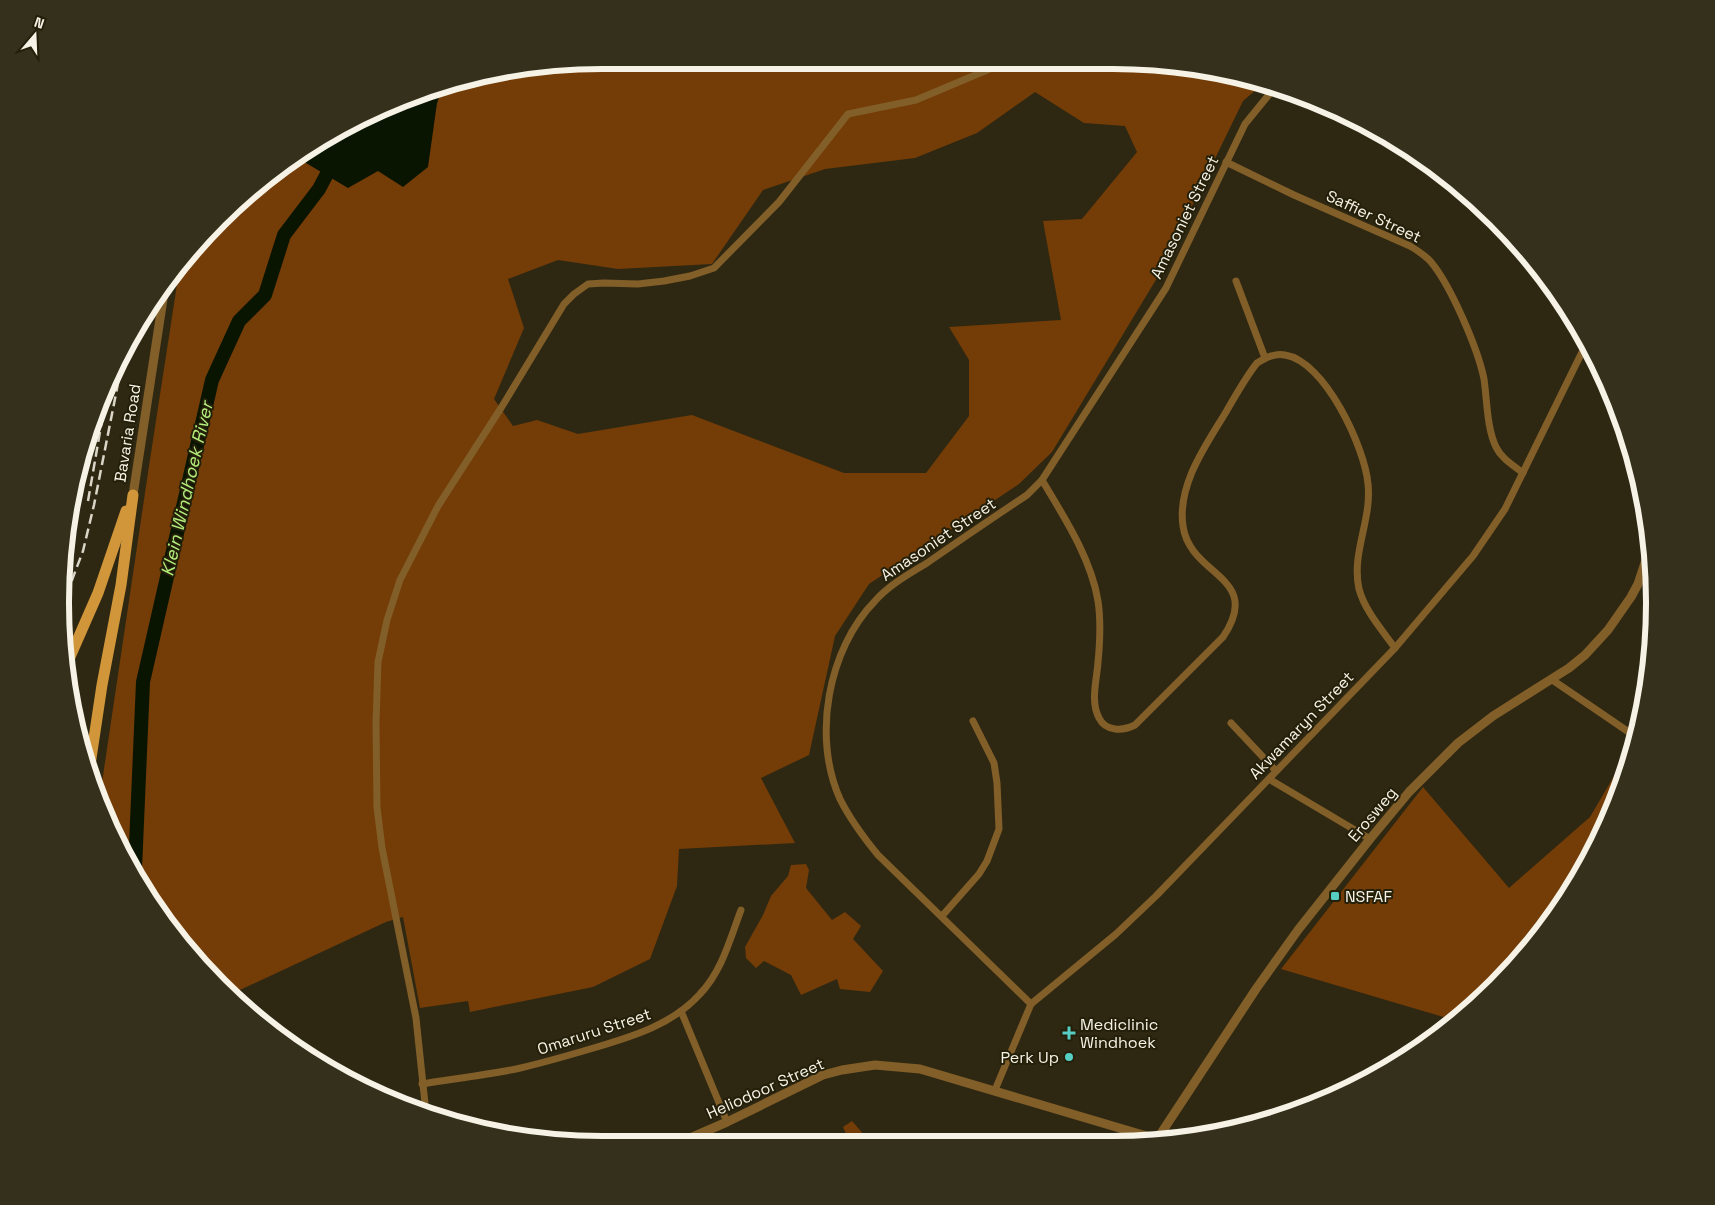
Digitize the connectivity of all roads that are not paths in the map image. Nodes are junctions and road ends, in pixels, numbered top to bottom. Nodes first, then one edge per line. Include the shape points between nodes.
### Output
1 (990, 69) edge
2 (1270, 93) edge
3 (1226, 162) junction
4 (1236, 281) dead end
5 (163, 301) edge
6 (1583, 351) edge
7 (1265, 358) junction
8 (1523, 473) junction
9 (1042, 480) junction
10 (133, 496) junction
11 (1645, 564) edge
12 (1395, 648) junction
13 (71, 654) edge
14 (1551, 679) junction
15 (973, 721) dead end
16 (1231, 723) dead end
17 (1630, 733) edge
18 (91, 756) edge
19 (1276, 771) junction
20 (1269, 779) junction
21 (1370, 839) junction
22 (741, 910) dead end
23 (942, 916) junction
24 (1030, 1004) junction
25 (681, 1011) junction
26 (422, 1084) junction
27 (995, 1090) junction
28 (425, 1106) edge
29 (727, 1122) junction
30 (1162, 1134) edge
31 (1142, 1135) edge
32 (695, 1136) edge

1 - 26 street via 916,100 848,114 778,202 714,268 664,281 588,284 574,294 564,304 438,506 400,580 387,620 378,662 376,723 377,807 382,848 416,1018
2 - 3 street, Amasoniet Street via 1245,124
3 - 8 street, Saffier Street via 1410,246 1432,262 1477,350 1495,446
3 - 9 street, Amasoniet Street via 1166,288
4 - 7 street
5 - 10 street, Bavaria Road
6 - 8 street, Akwamaryn Street
7 - 9 street via 1256,363 1198,460 1182,514 1183,528 1192,550 1235,595 1235,615 1231,626 1135,725 1128,728 1106,727 1099,719 1095,694 1099,624 1094,584 1077,542
7 - 12 street via 1276,355 1294,357 1314,372 1331,392 1355,438 1369,486 1357,568 1359,589 1367,608
8 - 12 street, Akwamaryn Street via 1501,516 1474,556
9 - 23 street, Amasoniet Street via 1027,495 876,599 849,638 828,695 829,763 840,799 878,855
10 - 13 main road via 98,593
10 - 18 main road
11 - 14 street, Erosweg via 1638,584 1612,624 1585,655
12 - 19 street, Akwamaryn Street
14 - 17 street
14 - 21 street, Erosweg via 1458,743 1409,792
15 - 23 street via 994,763 999,829 979,874
16 - 19 street
19 - 20 street, Akwamaryn Street
20 - 21 street
20 - 24 street, Akwamaryn Street via 1121,930
21 - 30 street, Erosweg via 1271,966
22 - 25 street, Omaruru Street via 717,971 700,995
23 - 24 street, Amasoniet Street
24 - 27 street, Akwamaryn Street
25 - 26 street, Omaruru Street via 643,1032 574,1054 514,1069
25 - 29 street
26 - 28 street
27 - 29 street, Heliodoor Street via 920,1069 875,1065 823,1075
27 - 31 street, Heliodoor Street
29 - 32 street, Heliodoor Street

